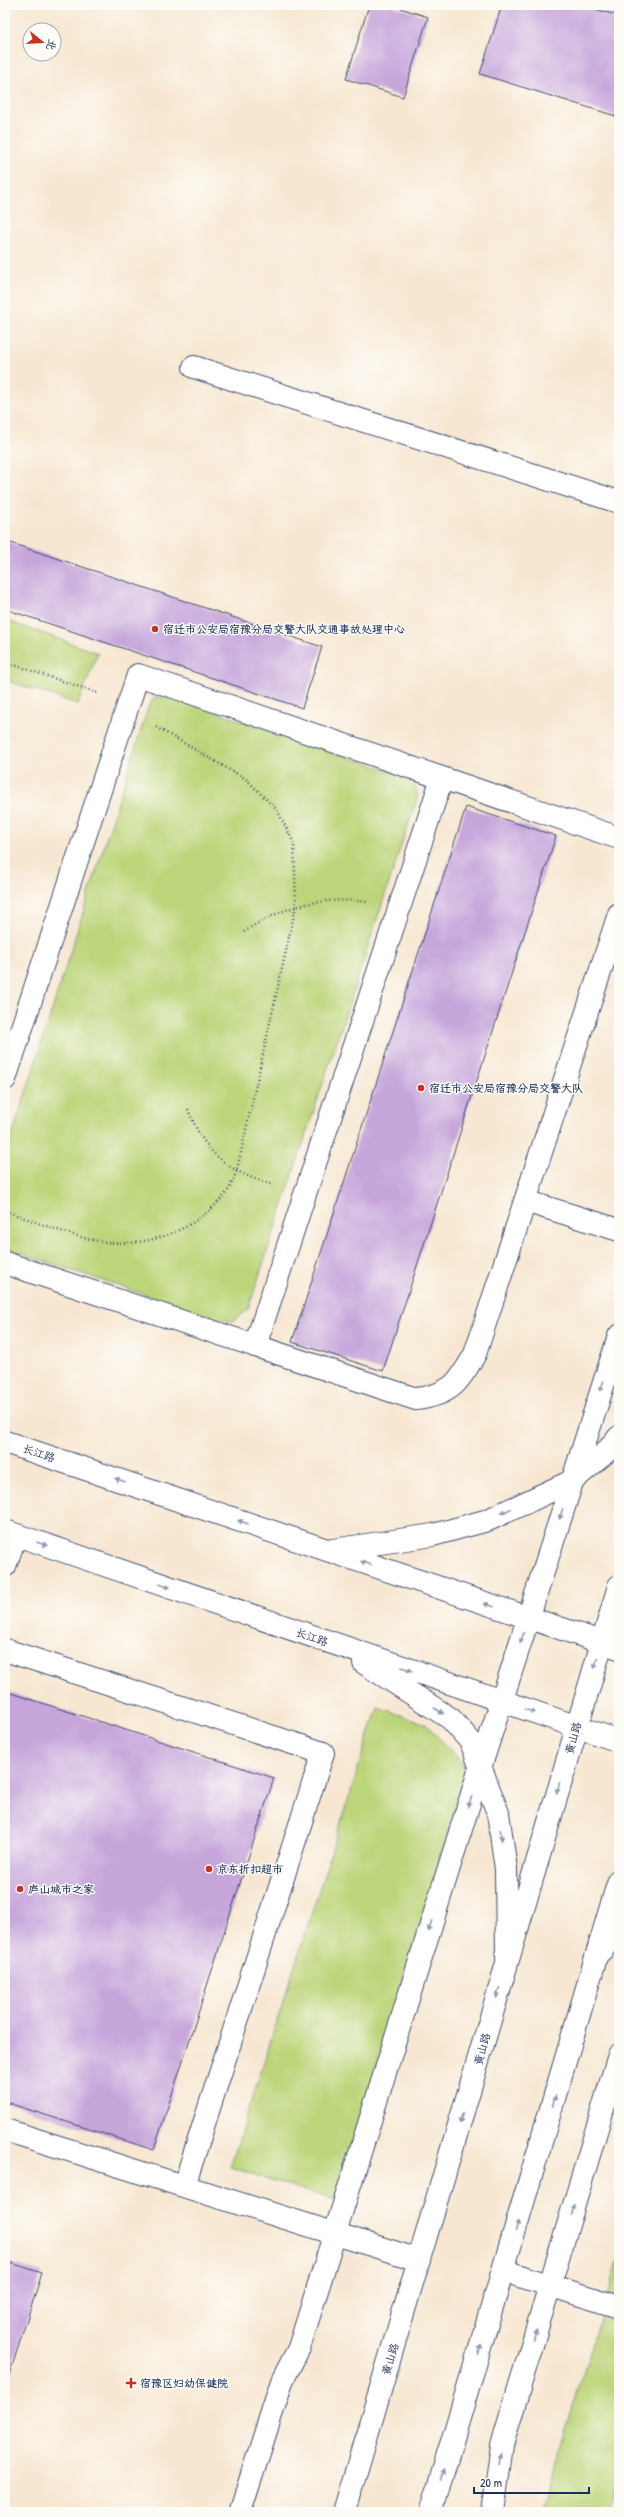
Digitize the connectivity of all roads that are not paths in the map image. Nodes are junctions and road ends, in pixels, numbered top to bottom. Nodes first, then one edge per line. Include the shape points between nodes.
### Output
1 (194, 367) dead end
2 (619, 502) edge
3 (442, 778) junction
4 (619, 838) edge
5 (619, 914) edge
6 (5, 1079) edge
7 (525, 1201) junction
8 (619, 1230) edge
9 (5, 1263) edge
10 (619, 1336) edge
11 (255, 1346) junction
12 (619, 1437) edge
13 (5, 1442) edge
14 (572, 1481) junction
15 (11, 1533) edge
16 (329, 1551) junction
17 (5, 1566) edge
18 (619, 1586) edge
19 (528, 1618) junction
20 (335, 1644) junction
21 (610, 1645) edge
22 (5, 1650) edge
23 (502, 1702) junction
24 (576, 1727) junction
25 (619, 1741) edge
26 (481, 1766) junction
27 (619, 1880) edge
28 (619, 1921) edge
29 (507, 1964) junction
30 (594, 1965) junction
31 (619, 2055) edge
32 (5, 2130) edge
33 (184, 2186) junction
34 (334, 2234) junction
35 (419, 2260) junction
36 (504, 2271) junction
37 (550, 2285) junction
38 (619, 2307) edge
39 (240, 2512) edge
40 (344, 2512) edge
41 (431, 2512) edge
42 (493, 2512) edge

1 - 2 street
3 - 4 street
3 - 6 street via 138,675
3 - 11 street
5 - 7 street
7 - 8 street
7 - 11 street via 475,1354 453,1387 436,1396 416,1398
9 - 11 street
10 -> 14 street
12 - 14 street via 605,1453
16 -> 13 street, 长江路
14 -> 16 street via 488,1520 433,1535
14 -> 19 street
15 - 17 street
15 -> 20 street, 长江路
19 -> 16 street, 长江路
18 - 21 street, 黄山路
19 - 21 street, 长江路
19 -> 23 street
20 -> 23 street, 长江路
20 -> 26 street via 451,1719 471,1742
21 -> 24 street, 黄山路
22 - 33 street via 323,1753
23 -> 24 street, 长江路
23 - 26 street
24 - 25 street, 长江路
24 -> 29 street, 黄山路
26 -> 29 street via 498,1814 506,1869
26 -> 34 street
27 - 30 street
28 - 30 street
29 -> 35 street, 黄山路
36 -> 30 street
37 -> 31 street
32 - 33 street
33 - 34 street
34 - 35 street
34 - 39 street via 299,2348 282,2381
35 - 40 street, 黄山路
36 - 37 street
41 -> 36 street
37 - 38 street
42 -> 37 street via 502,2445

